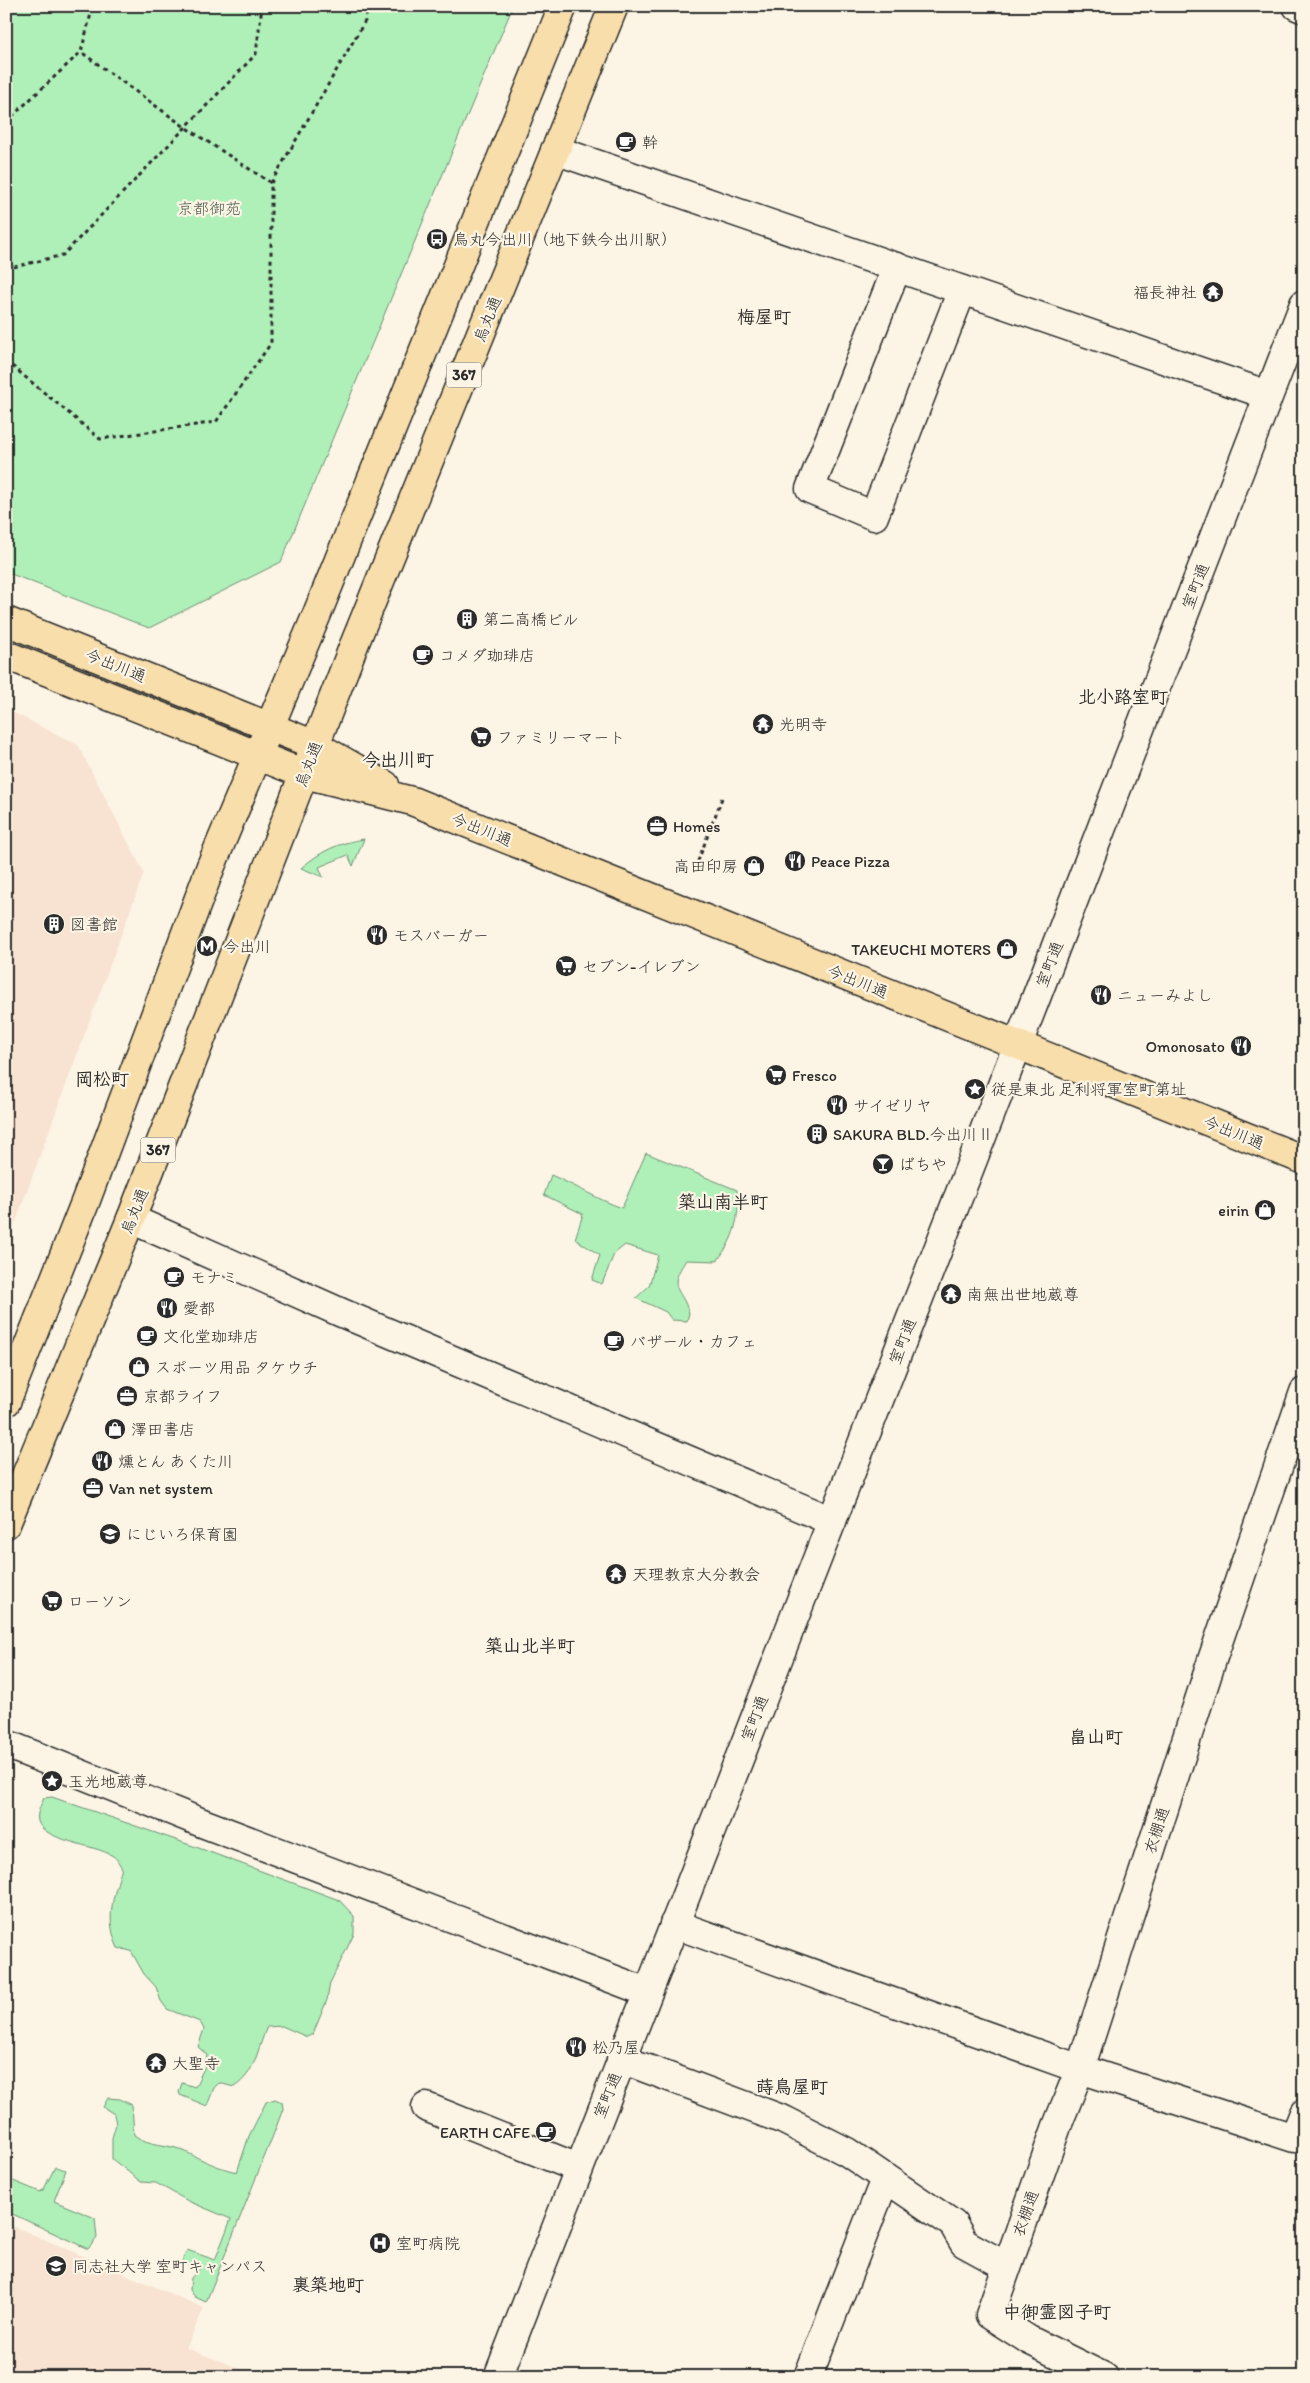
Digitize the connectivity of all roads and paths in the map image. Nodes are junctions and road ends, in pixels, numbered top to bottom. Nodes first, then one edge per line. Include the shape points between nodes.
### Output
1 (92, 6) edge
2 (262, 6) edge
3 (368, 6) edge
4 (562, 6) edge
5 (614, 6) edge
6 (1297, 6) edge
7 (1304, 9) edge
8 (81, 52) junction
9 (6, 122) edge
10 (185, 127) junction
11 (555, 150) junction
12 (270, 183) junction
13 (898, 267) junction
14 (6, 269) edge
15 (962, 290) junction
16 (1304, 304) edge
17 (1295, 355) edge
18 (6, 361) edge
19 (1268, 395) junction
20 (6, 622) edge
21 (6, 655) edge
22 (270, 726) junction
23 (315, 745) junction
24 (258, 756) junction
25 (304, 774) junction
26 (722, 798) dead end
27 (412, 801) junction
28 (695, 869) dead end
29 (1017, 1045) junction
30 (1304, 1160) edge
31 (131, 1219) junction
32 (1304, 1392) edge
33 (6, 1402) edge
34 (832, 1521) junction
35 (6, 1524) edge
36 (6, 1744) edge
37 (674, 1924) junction
38 (647, 1992) junction
39 (622, 2059) junction
40 (1080, 2068) junction
41 (426, 2107) dead end
42 (1304, 2113) edge
43 (1299, 2140) edge
44 (578, 2168) junction
45 (885, 2179) junction
46 (1006, 2266) junction
47 (498, 2377) edge
48 (808, 2377) edge
49 (1104, 2377) edge

1 - 8 path
2 - 10 path via 256,54
3 - 12 path via 365,21
4 - 22 main road
5 - 11 main road, 烏丸通 / 367
6 - 7 street
8 - 9 path
8 - 10 path
10 - 12 path
10 - 14 path via 63,255
11 - 13 street
11 - 23 main road, 烏丸通 / 367
12 - 18 path via 270,343 216,422 100,439
13 - 15 street
13 - 15 street via 810,489 874,516
15 - 19 street
16 - 17 street, 室町通
17 - 19 street, 室町通
19 - 29 street, 室町通
20 - 22 main road, 今出川通
21 - 24 main road, 今出川通
22 - 23 main road, 今出川通
22 - 24 main road
23 - 25 main road, 烏丸通 / 367
23 - 27 main road, 今出川通
24 - 25 main road, 今出川通
24 - 33 main road via 211,866 86,1200
25 - 27 main road, 今出川通
25 - 31 main road, 烏丸通 / 367
26 - 28 path
27 - 29 main road, 今出川通
29 - 30 main road, 今出川通
29 - 34 street, 室町通
31 - 34 street via 342,1313
31 - 35 main road, 烏丸通 / 367
32 - 40 street, 衣棚通 via 1213,1657
34 - 37 street, 室町通
36 - 38 street
37 - 38 street, 室町通
37 - 40 street
38 - 39 street, 室町通
39 - 44 street, 室町通
39 - 45 street via 784,2120 847,2152
40 - 43 street
40 - 46 street, 衣棚通
41 - 44 street
42 - 43 street
44 - 47 street, 室町通
45 - 46 street via 953,2224 964,2243
45 - 48 street
46 - 49 street, 衣棚通 via 990,2315 1029,2340

